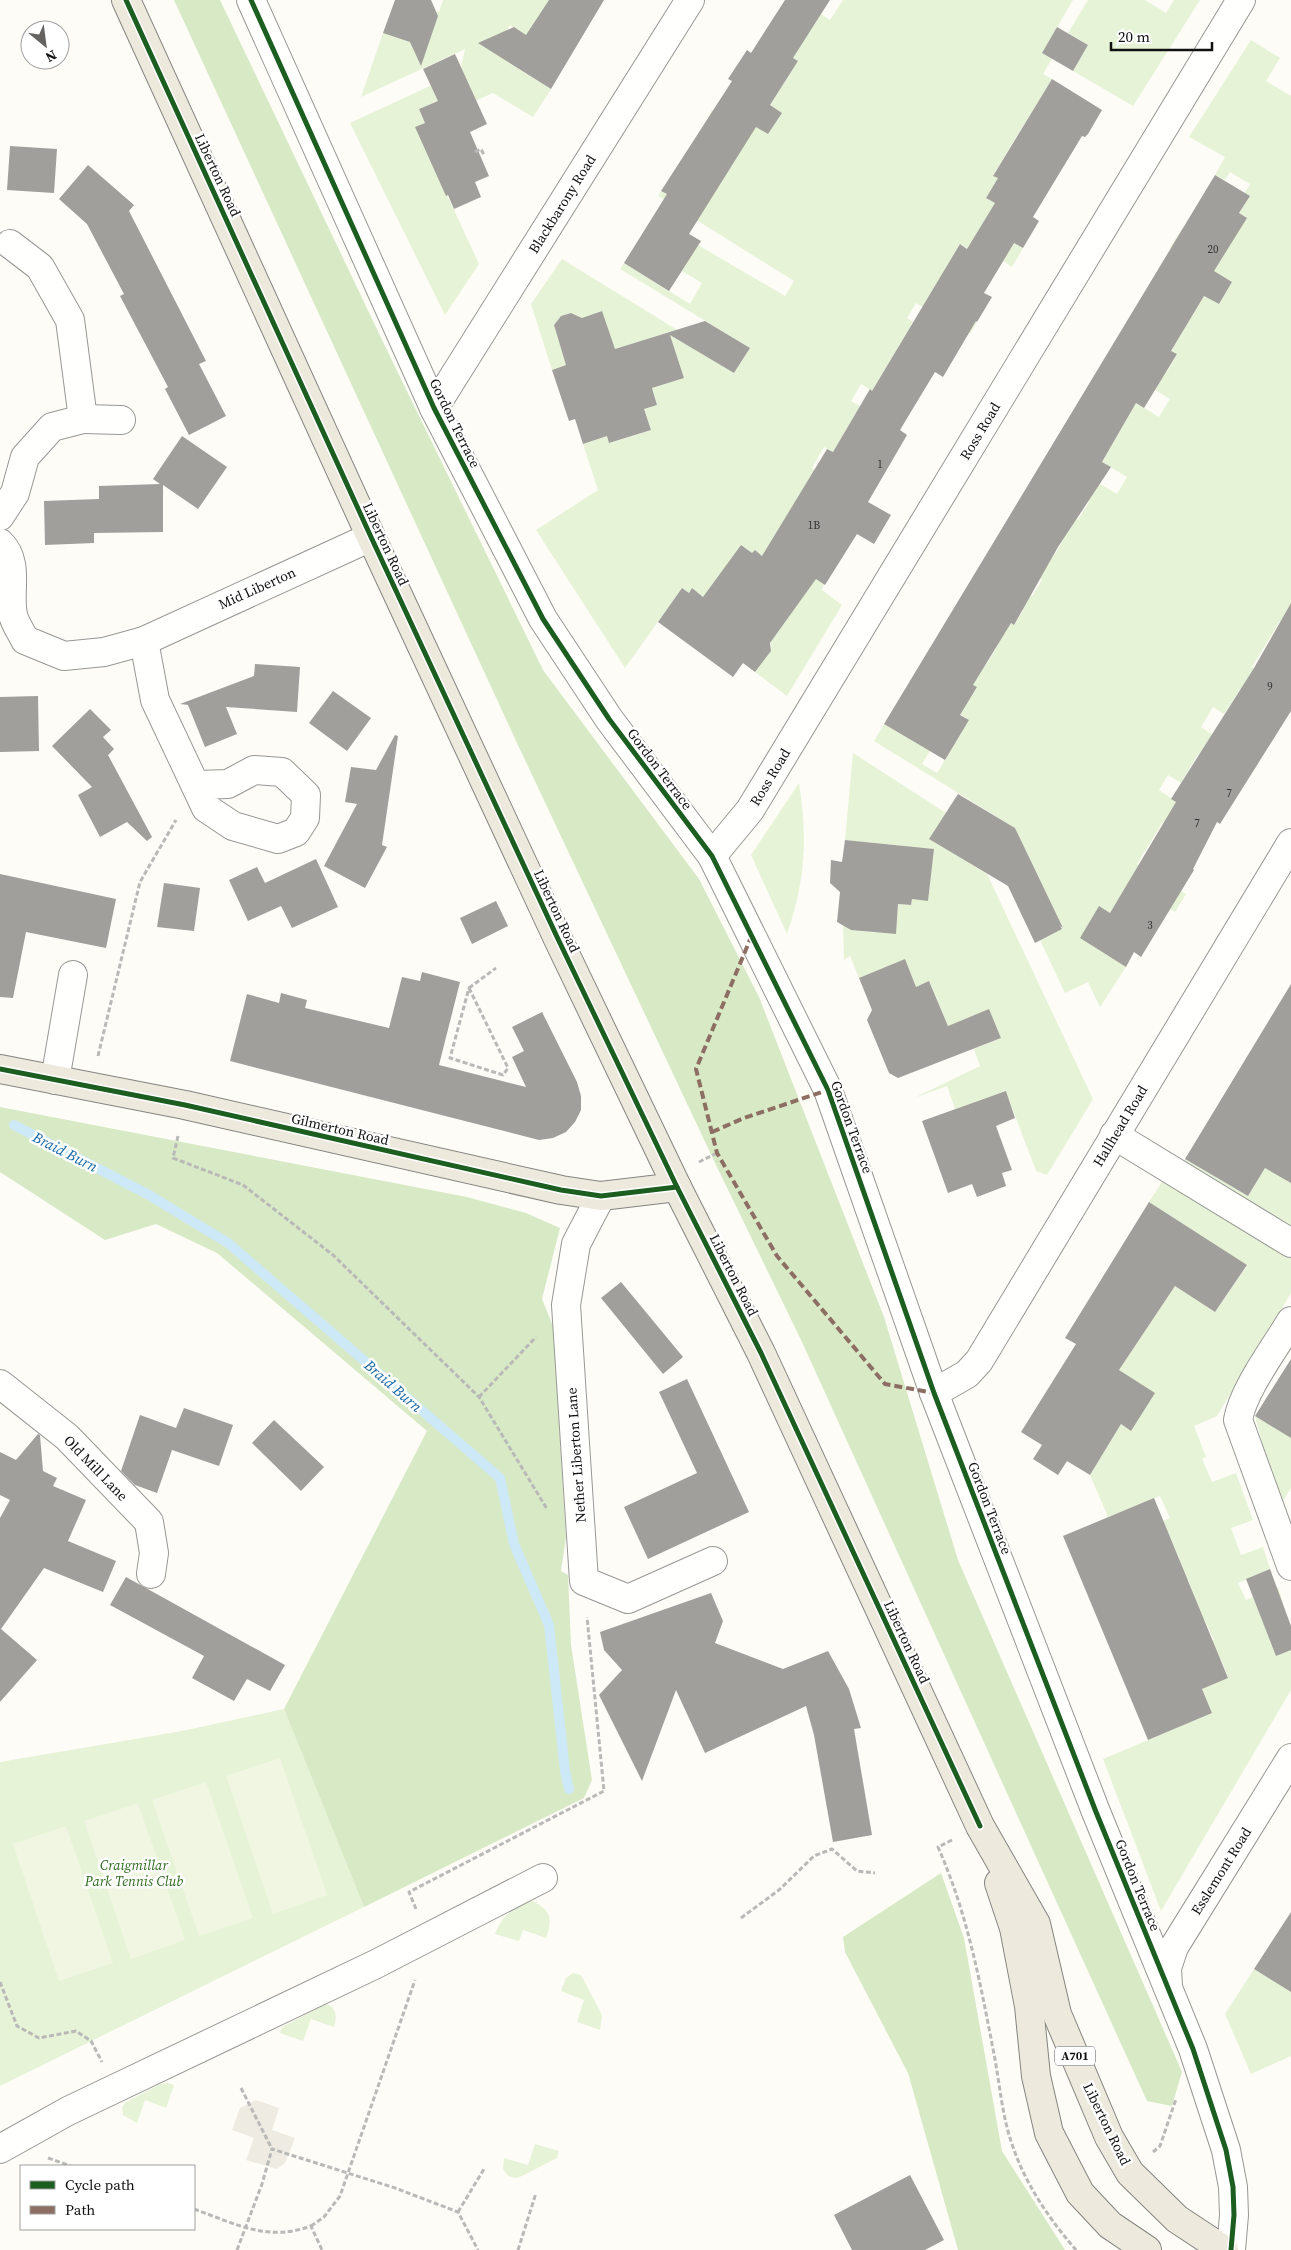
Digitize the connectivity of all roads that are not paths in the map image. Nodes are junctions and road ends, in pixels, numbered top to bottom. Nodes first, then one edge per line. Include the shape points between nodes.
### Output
1 (126, 0) edge
2 (251, 0) edge
3 (690, 0) edge
4 (1241, 0) edge
5 (10, 244) dead end
6 (434, 408) junction
7 (83, 419) junction
8 (121, 420) dead end
9 (0, 516) edge
10 (371, 537) junction
11 (0, 543) edge
12 (144, 641) junction
13 (196, 786) road end
14 (1291, 843) edge
15 (712, 856) junction
16 (73, 975) dead end
17 (0, 1069) edge
18 (55, 1080) junction
19 (1114, 1135) junction
20 (677, 1187) junction
21 (601, 1196) junction
22 (1291, 1243) edge
23 (1291, 1321) edge
24 (0, 1384) edge
25 (934, 1393) junction
26 (713, 1561) dead end
27 (1291, 1566) edge
28 (151, 1574) dead end
29 (1291, 1758) edge
30 (980, 1826) junction
31 (543, 1878) dead end
32 (1168, 1989) junction
33 (0, 2149) edge
34 (1110, 2225) junction
35 (1129, 2250) edge
36 (1146, 2250) edge
37 (1224, 2250) edge
38 (1231, 2250) edge

1 - 10 main road, Liberton Road / A701
2 - 6 street, Gordon Terrace
3 - 6 street, Blackbarony Road
4 - 15 street, Ross Road via 750,810
5 - 7 street via 40,267 70,320
6 - 15 street, Gordon Terrace via 559,646 609,719
7 - 8 street
7 - 9 street via 52,427 25,457 14,493
10 - 12 street, Mid Liberton
10 - 20 main road, Liberton Road / A701
11 - 12 street, Mid Liberton via 7,550 14,584 13,616 25,640 64,656 104,652
12 - 13 street via 155,700
14 - 19 street, Hallhead Road
15 - 25 street, Gordon Terrace via 828,1090
16 - 18 street
17 - 18 main road, Gilmerton Road
18 - 21 main road, Gilmerton Road via 185,1105 551,1188
19 - 22 street
19 - 25 street, Hallhead Road via 979,1361 967,1374
20 - 21 main road, Gilmerton Road
20 - 30 main road, Liberton Road / A701 via 761,1353
21 - 26 street, Nether Liberton Lane via 576,1244 566,1305 584,1581 628,1599
23 - 27 street via 1247,1394 1238,1420
24 - 28 street, Old Mill Lane via 67,1437 149,1522 154,1553
25 - 32 street, Gordon Terrace
29 - 32 street, Esslemont Road via 1174,1947 1167,1968
30 - 34 main road, Liberton Road / A701 via 1014,1928 1029,2006 1036,2076 1049,2133 1080,2193
30 - 37 main road, Liberton Road / A701 via 1036,1924 1057,2014 1109,2136 1130,2173 1177,2219
31 - 33 street via 351,1976 68,2111
32 - 38 street, Gordon Terrace via 1193,2049 1226,2150 1233,2187
34 - 35 street
34 - 36 main road, Liberton Road / A701

